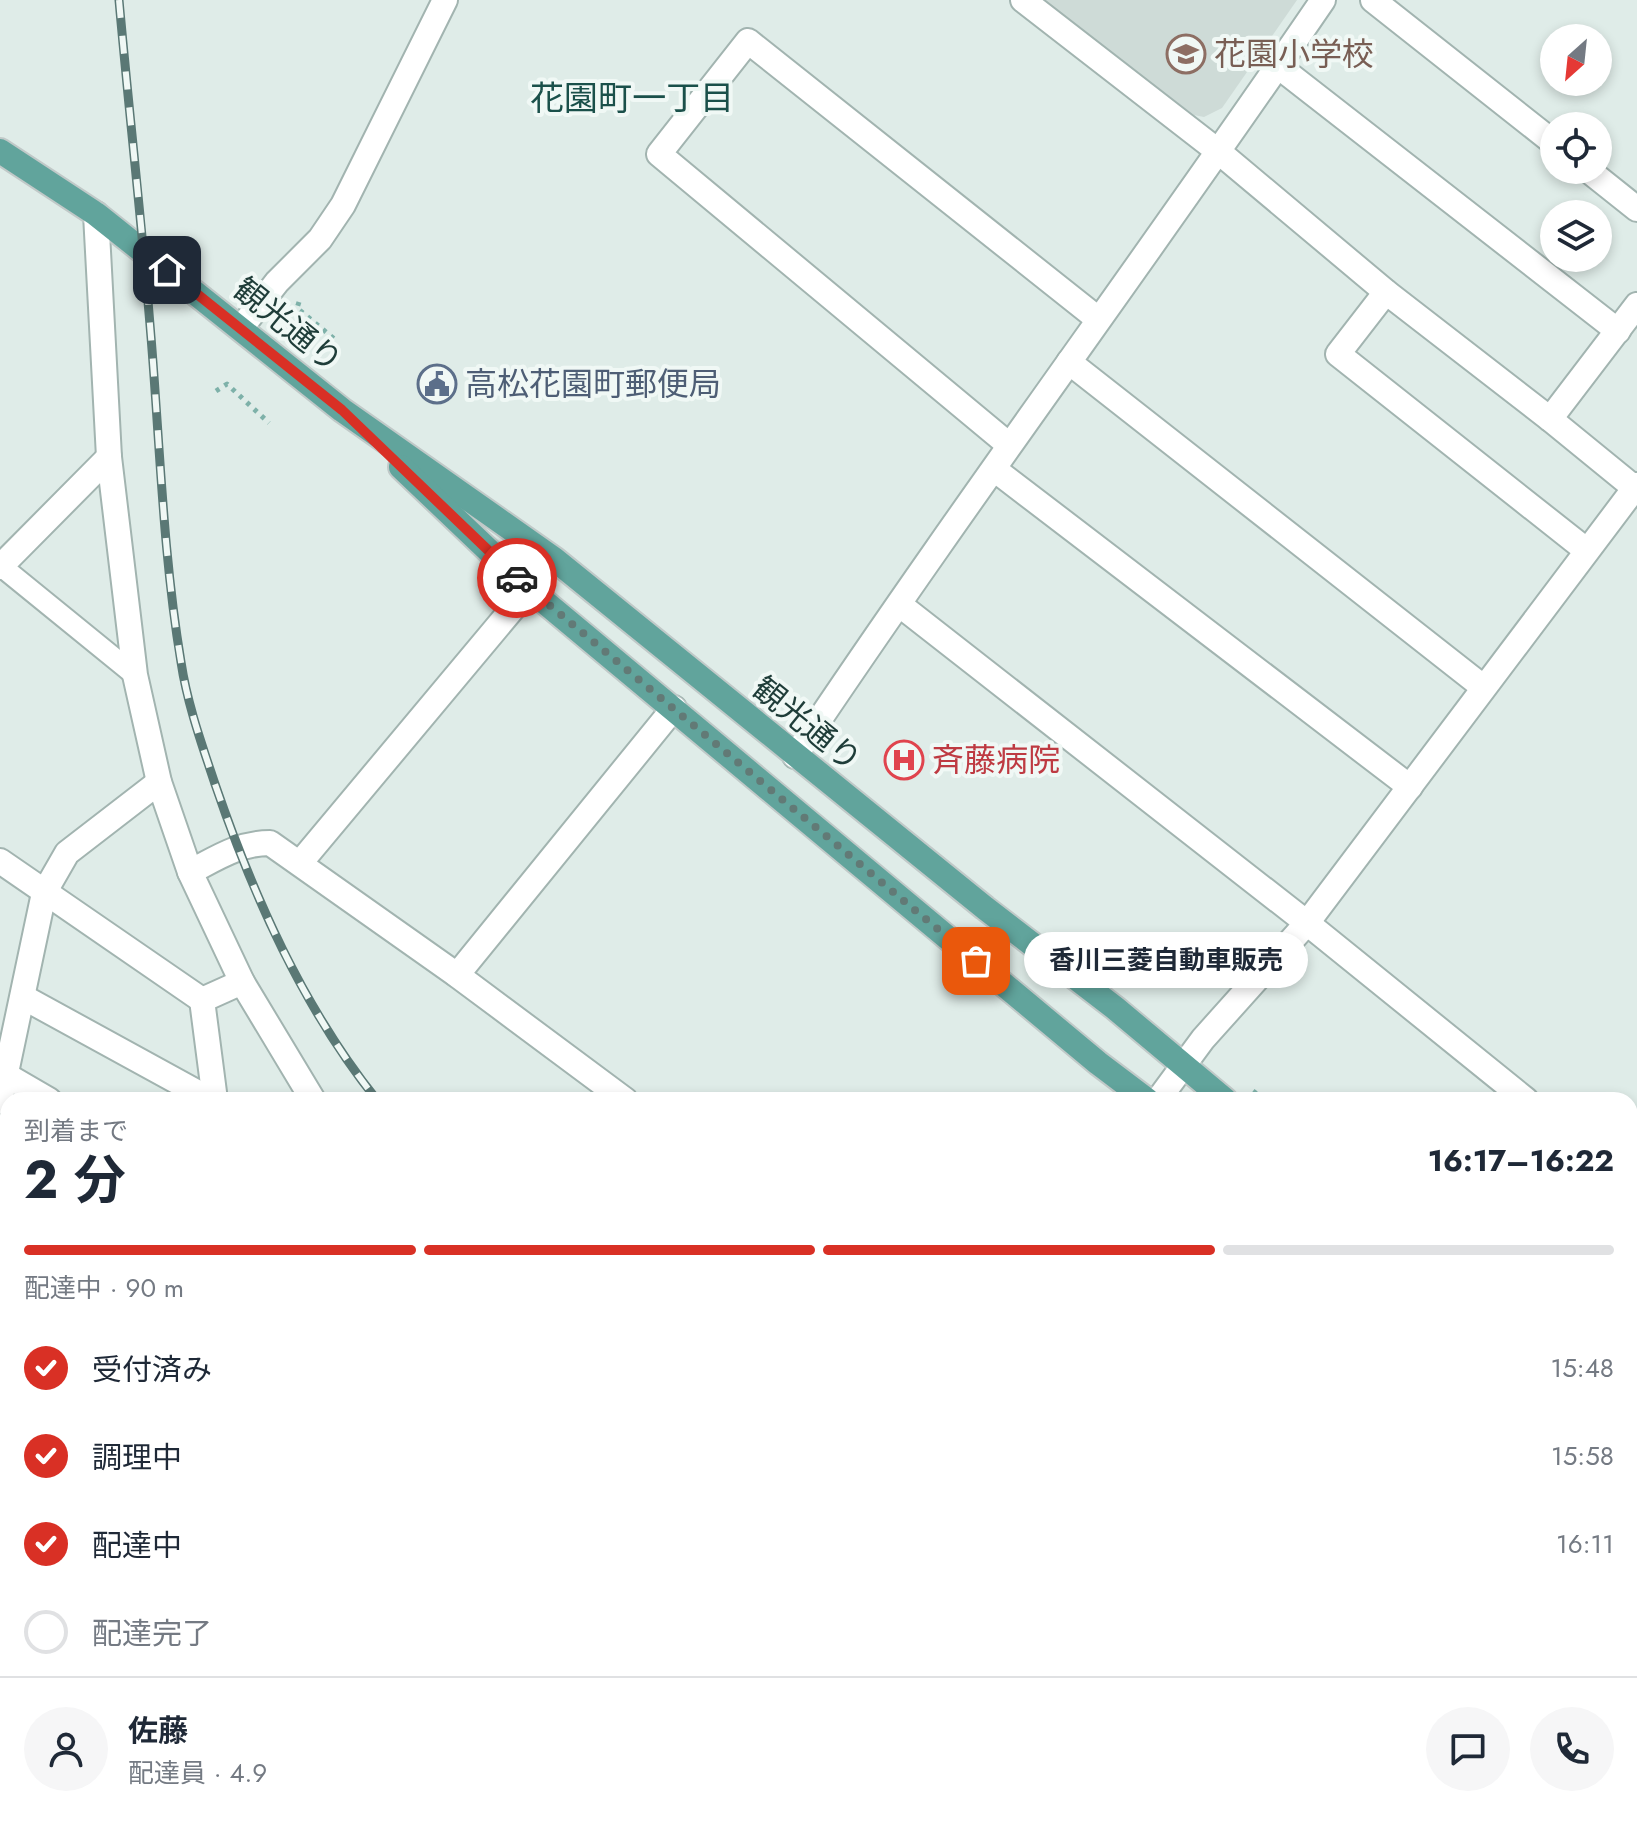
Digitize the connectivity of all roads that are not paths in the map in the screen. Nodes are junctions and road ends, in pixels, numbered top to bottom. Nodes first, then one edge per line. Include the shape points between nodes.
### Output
1 (445, 0) edge
2 (1023, 0) edge
3 (1323, 0) edge
4 (1373, 0) edge
5 (1278, 66) junction
6 (1540, 132) edge
7 (0, 151) edge
8 (1219, 152) junction
9 (1606, 184) edge
10 (1637, 209) edge
11 (96, 214) junction
12 (1386, 292) junction
13 (1637, 305) edge
14 (1098, 319) junction
15 (241, 328) junction
16 (1618, 331) junction
17 (1069, 362) junction
18 (342, 410) junction
19 (1550, 419) junction
20 (1009, 445) junction
21 (109, 457) junction
22 (994, 469) junction
23 (1636, 488) edge
24 (1586, 550) junction
25 (4, 554) edge
26 (529, 589) junction
27 (900, 605) junction
28 (135, 675) junction
29 (1483, 687) junction
30 (674, 708) junction
31 (795, 756) junction
32 (159, 782) junction
33 (1410, 787) junction
34 (0, 861) edge
35 (300, 863) junction
36 (190, 872) junction
37 (44, 893) junction
38 (1307, 923) junction
39 (457, 975) junction
40 (242, 982) junction
41 (23, 997) junction
42 (202, 1000) junction
43 (1182, 1065) junction
44 (6, 1075) junction
45 (2, 1092) edge
46 (35, 1092) edge
47 (198, 1092) edge
48 (212, 1092) edge
49 (308, 1092) edge
50 (614, 1092) edge
51 (1136, 1092) edge
52 (1163, 1092) edge
53 (1215, 1092) edge
54 (1516, 1092) edge

1 - 15 street via 343,205
2 - 8 street
3 - 5 street
4 - 6 street
5 - 8 street
5 - 16 street
7 - 11 main road, 観光通り
8 - 12 street
8 - 14 street
9 - 10 street
11 - 15 main road, 観光通り
11 - 21 street
12 - 19 street
12 - 24 street via 1338,354
13 - 16 street
14 - 17 street
14 - 20 street via 748,41 659,154
15 - 18 main road, 観光通り
16 - 19 street
17 - 20 street
17 - 29 street
18 - 26 main road, 観光通り
18 - 31 main road, 観光通り via 554,559
19 - 23 street
20 - 22 street
21 - 25 street
21 - 28 street
22 - 27 street
22 - 33 street
23 - 24 street
24 - 29 street
25 - 28 lane
26 - 30 main road, 観光通り
26 - 35 street
27 - 31 street
27 - 38 street
28 - 32 street
29 - 33 street
30 - 39 street
30 - 51 main road, 観光通り
31 - 43 main road, 観光通り
32 - 36 street
32 - 37 street via 67,853
33 - 38 street
34 - 37 street
35 - 36 street via 270,843 252,843
35 - 39 street
36 - 40 street
37 - 41 street
37 - 42 street
38 - 43 street
38 - 54 street
39 - 50 street
40 - 42 street
40 - 49 street
41 - 44 street
41 - 47 street
42 - 48 street
43 - 52 street
43 - 53 main road, 観光通り
44 - 45 street
44 - 46 street

